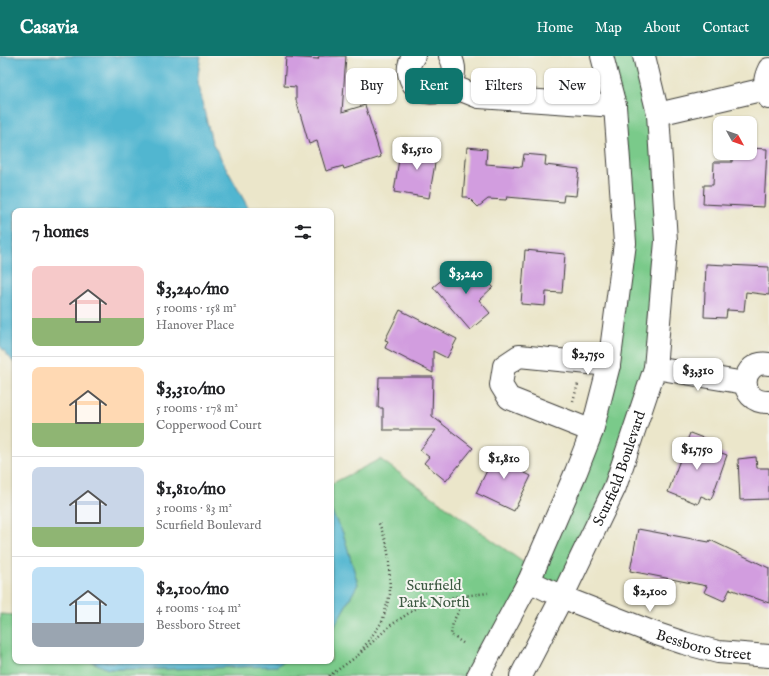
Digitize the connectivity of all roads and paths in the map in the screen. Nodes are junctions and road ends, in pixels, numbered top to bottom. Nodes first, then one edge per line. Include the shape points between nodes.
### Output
1 (414, 56) edge
2 (450, 56) edge
3 (602, 56) edge
4 (644, 56) edge
5 (409, 68) edge
6 (455, 68) edge
7 (768, 86) edge
8 (463, 91) edge
9 (615, 106) junction
10 (658, 114) junction
11 (769, 364) edge
12 (609, 365) junction
13 (656, 368) junction
14 (745, 383) junction
15 (578, 384) dead end
16 (769, 402) edge
17 (572, 405) dead end
18 (592, 431) junction
19 (378, 521) dead end
20 (529, 581) junction
21 (488, 593) dead end
22 (467, 595) junction
23 (562, 597) junction
24 (463, 643) dead end
25 (357, 656) junction
26 (769, 656) edge
27 (329, 676) edge
28 (478, 676) edge
29 (521, 676) edge

1 - 5 street
2 - 6 street
3 - 9 street
4 - 10 street, Scurfield Boulevard
7 - 10 street
8 - 9 street via 479,97
9 - 12 street via 625,243
10 - 13 street, Scurfield Boulevard via 666,241
11 - 14 street via 764,363 751,368
12 - 18 street
12 - 18 street via 519,356 504,366 501,385 509,398
13 - 14 street
13 - 23 street, Scurfield Boulevard via 615,487
14 - 16 street via 746,389 755,400
15 - 17 path
18 - 20 street
19 - 25 path via 386,541 389,559 390,594 382,622
20 - 23 street, Bessboro Street
20 - 28 street
21 - 22 path
22 - 24 path via 453,622 451,635
22 - 25 path via 418,607 391,624
23 - 26 street, Bessboro Street via 684,643 718,652
23 - 29 street, Scurfield Boulevard
25 - 27 path

